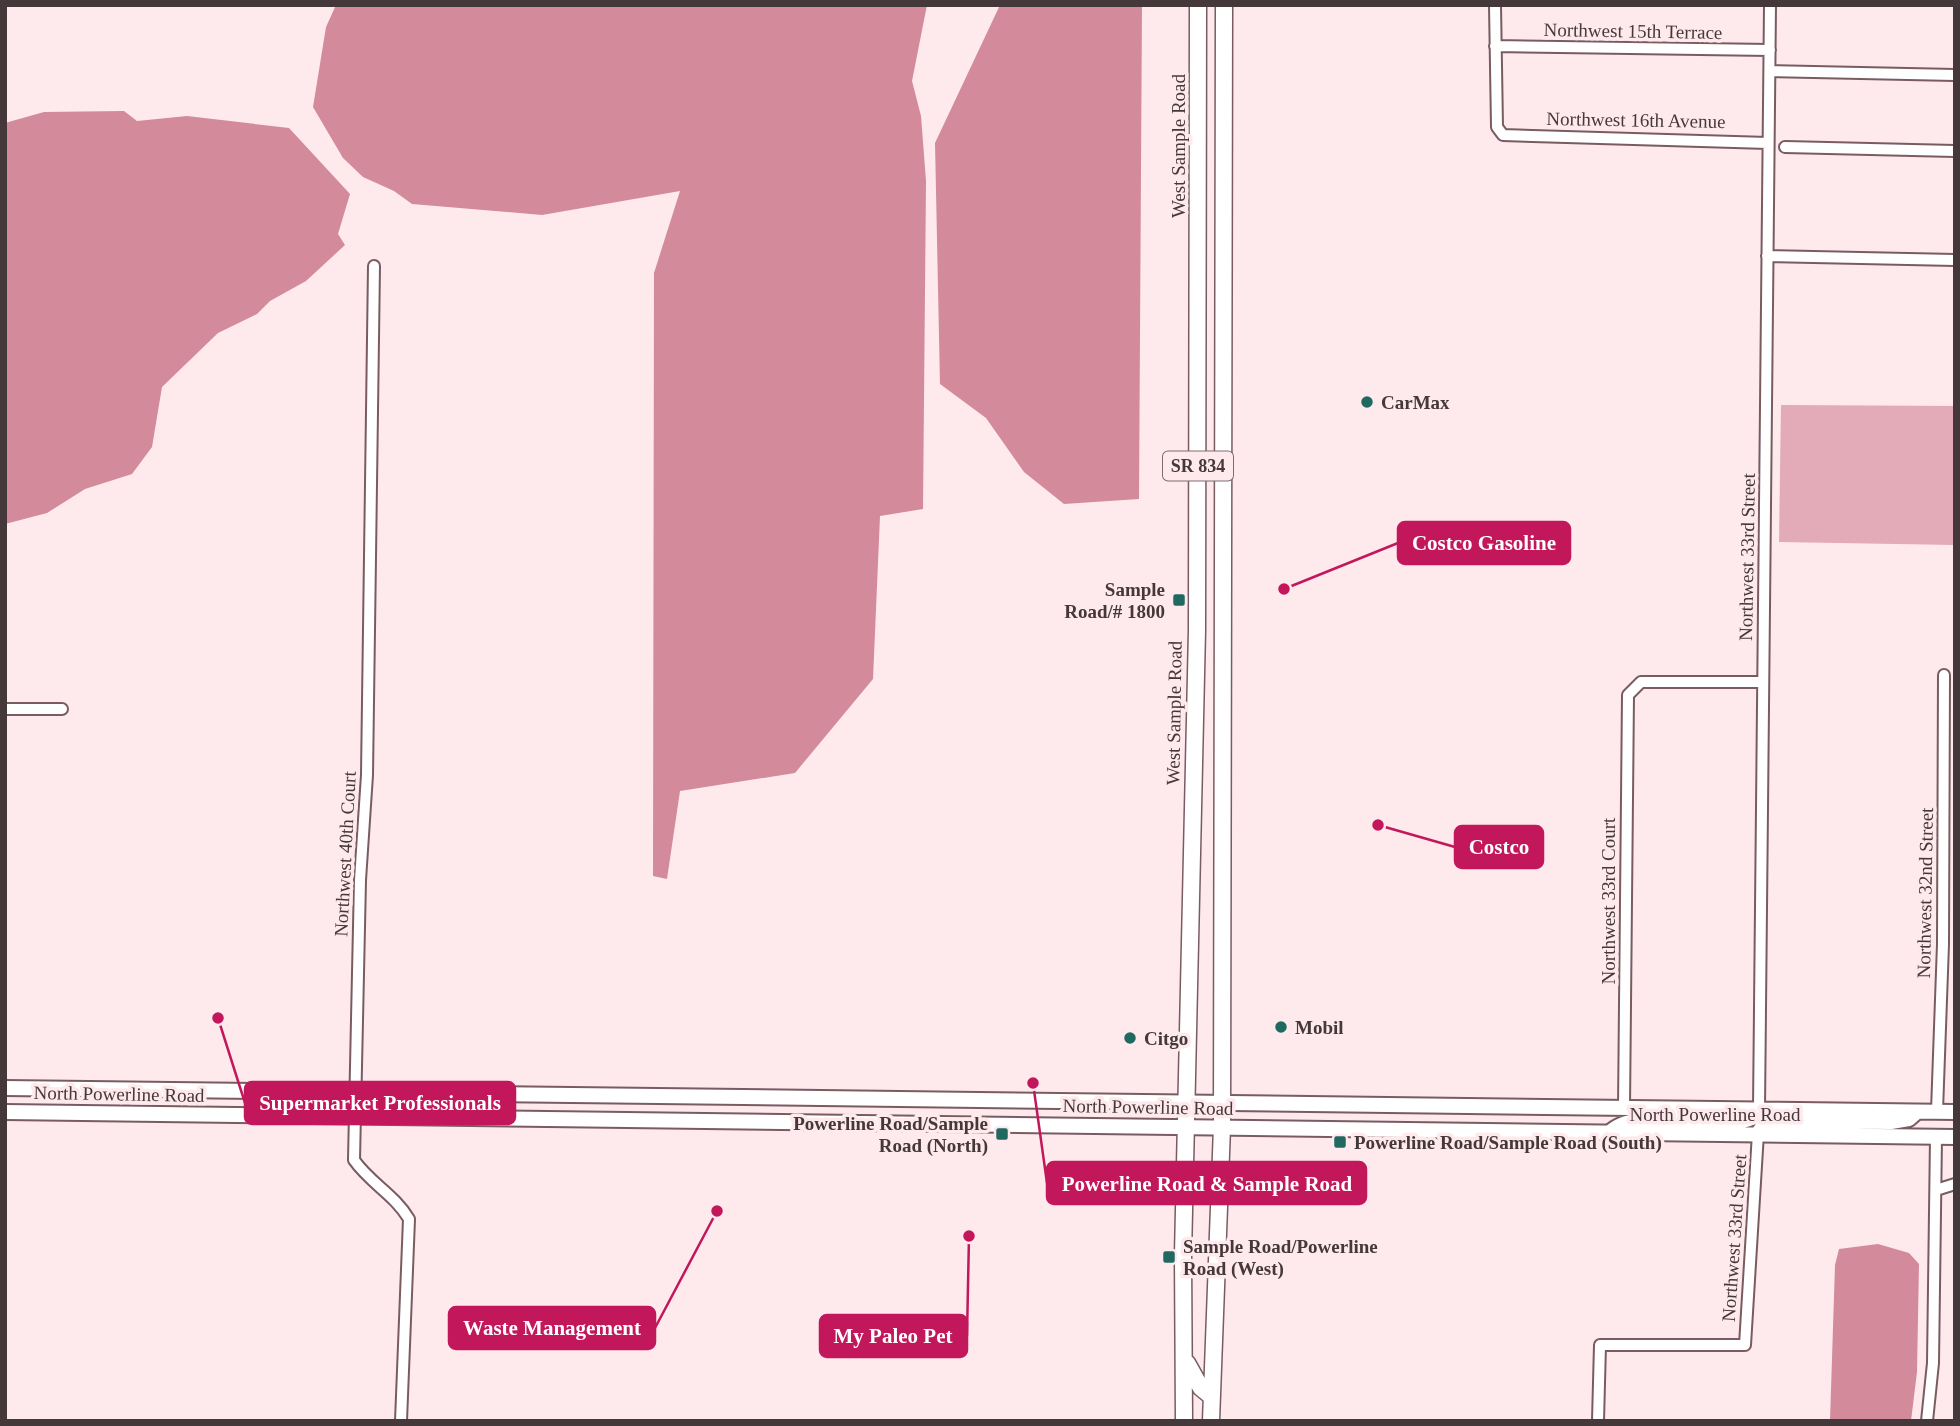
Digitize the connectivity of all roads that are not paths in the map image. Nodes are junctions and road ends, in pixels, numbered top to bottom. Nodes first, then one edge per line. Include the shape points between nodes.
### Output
1 (1198, 5) edge
2 (1224, 5) edge
3 (1495, 5) edge
4 (1770, 5) edge
5 (1495, 46) junction
6 (1770, 50) junction
7 (1770, 71) junction
8 (1955, 75) edge
9 (1768, 143) junction
10 (1785, 147) dead end
11 (1955, 150) edge
12 (1767, 256) junction
13 (1955, 260) edge
14 (374, 266) dead end
15 (1944, 675) dead end
16 (1763, 682) junction
17 (5, 709) edge
18 (62, 709) dead end
19 (1955, 943) edge
20 (1943, 944) junction
21 (5, 1088) edge
22 (355, 1093) junction
23 (626, 1097) junction
24 (685, 1098) junction
25 (935, 1100) junction
26 (1187, 1102) junction
27 (1222, 1103) junction
28 (1497, 1106) junction
29 (1624, 1108) junction
30 (1759, 1109) junction
31 (1919, 1111) junction
32 (1937, 1111) junction
33 (5, 1112) edge
34 (1955, 1112) edge
35 (354, 1116) junction
36 (656, 1120) junction
37 (906, 1124) junction
38 (1187, 1126) junction
39 (1222, 1127) junction
40 (1465, 1130) junction
41 (1609, 1133) junction
42 (1758, 1133) junction
43 (1936, 1137) junction
44 (1955, 1137) edge
45 (1955, 1184) edge
46 (1936, 1190) junction
47 (1184, 1358) junction
48 (1184, 1392) junction
49 (1212, 1397) junction
50 (401, 1421) edge
51 (1184, 1421) edge
52 (1209, 1421) edge
53 (1598, 1421) edge
54 (1927, 1421) edge

1 - 26 main road, West Sample Road / SR 834 via 1197,629
2 - 27 main road, SR 834
3 - 5 street
4 - 6 street, Northwest 33rd Street
5 - 6 street, Northwest 15th Terrace
5 - 9 street, Northwest 16th Avenue via 1497,127 1503,135
6 - 7 street, Northwest 33rd Street
7 - 8 street
7 - 9 street, Northwest 33rd Street
9 - 12 street, Northwest 33rd Street
10 - 11 street
12 - 13 street
12 - 16 street, Northwest 33rd Street
14 - 22 street, Northwest 40th Court via 367,775
15 - 20 street, Northwest 32nd Street
16 - 29 street, Northwest 33rd Court via 1642,682 1628,695
16 - 30 street, Northwest 33rd Street
17 - 18 street
19 - 20 street
20 - 32 street, Northwest 32nd Street
21 - 22 main road, North Powerline Road
22 - 23 main road, North Powerline Road
22 - 35 street, Northwest 40th Court
23 - 24 main road, North Powerline Road
23 - 36 main road via 645,1107
24 - 25 main road, North Powerline Road
24 - 36 main road via 667,1107
25 - 26 main road, North Powerline Road
25 - 37 main road via 924,1114
26 - 27 main road, North Powerline Road
26 - 38 main road, West Sample Road / SR 834
27 - 28 main road, North Powerline Road
27 - 39 main road, SR 834
28 - 29 main road, North Powerline Road
28 - 40 main road
29 - 30 main road, North Powerline Road
30 - 31 main road, North Powerline Road
30 - 41 main road via 1754,1117 1735,1123 1638,1121 1617,1125
31 - 32 main road, North Powerline Road
31 - 42 main road via 1909,1119 1891,1122 1772,1121
32 - 34 main road, North Powerline Road
33 - 35 main road, North Powerline Road
35 - 36 main road, North Powerline Road
35 - 50 street, Northwest 40th Court via 354,1160 364,1175 398,1200 409,1219
36 - 37 main road, North Powerline Road
37 - 38 main road, North Powerline Road
38 - 39 main road, North Powerline Road
38 - 47 main road, West Sample Road / SR 834
39 - 40 main road, North Powerline Road
39 - 49 main road, SR 834
40 - 41 main road, North Powerline Road
41 - 42 main road, North Powerline Road
42 - 43 main road, North Powerline Road
42 - 53 street, Northwest 33rd Street via 1745,1345 1600,1345
43 - 44 main road, North Powerline Road
43 - 46 street
45 - 46 street
46 - 54 street via 1933,1363
47 - 48 main road, West Sample Road / SR 834
47 - 49 main road via 1201,1388
48 - 51 main road, West Sample Road / SR 834
48 - 52 main road
49 - 52 main road, SR 834

